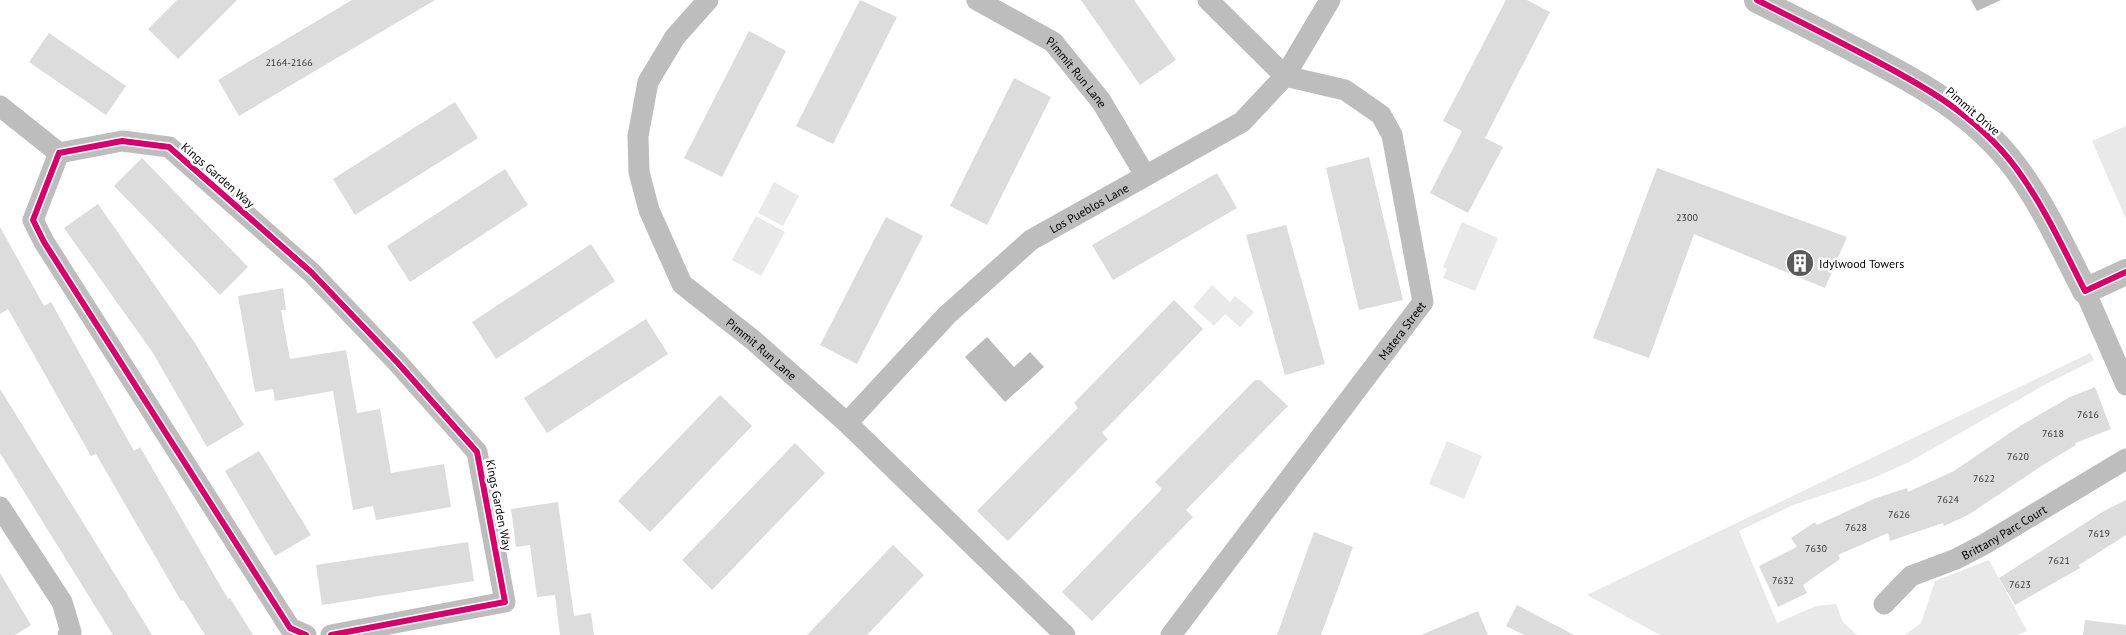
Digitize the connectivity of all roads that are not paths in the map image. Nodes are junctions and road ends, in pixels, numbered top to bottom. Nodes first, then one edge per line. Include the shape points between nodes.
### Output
1 (708, 0) edge
2 (977, 0) edge
3 (1208, 0) edge
4 (1330, 0) edge
5 (1757, 0) edge
6 (1286, 76) junction
7 (0, 106) edge
8 (59, 153) junction
9 (1145, 175) junction
10 (2126, 272) edge
11 (2085, 291) junction
12 (2126, 385) edge
13 (847, 423) junction
14 (2126, 459) edge
15 (0, 507) edge
16 (1884, 604) dead end
17 (68, 635) edge
18 (306, 635) edge
19 (331, 635) edge
20 (1066, 635) edge
21 (1171, 635) edge

1 - 13 street, Pimmit Run Lane via 675,37 648,82 638,136 639,172 649,210 682,284 753,340
2 - 9 street, Pimmit Run Lane via 1053,42 1101,101
3 - 6 street
4 - 6 street, Los Pueblos Lane
5 - 11 street, Pimmit Drive via 1917,82 1954,106 1986,133 2016,168 2043,209
6 - 9 street, Los Pueblos Lane via 1242,122
6 - 21 street, Matera Street via 1345,90 1381,115 1392,135 1423,302
7 - 8 street
8 - 18 street via 33,220 44,242 290,628
8 - 19 street, Kings Garden Way via 122,141 169,147 311,272 477,452 505,602
9 - 13 street, Los Pueblos Lane via 1031,240 947,315
10 - 11 street
11 - 12 street
13 - 20 street, Pimmit Run Lane
14 - 16 street, Brittany Parc Court via 1984,545 1911,576
15 - 17 street via 62,602 71,632

